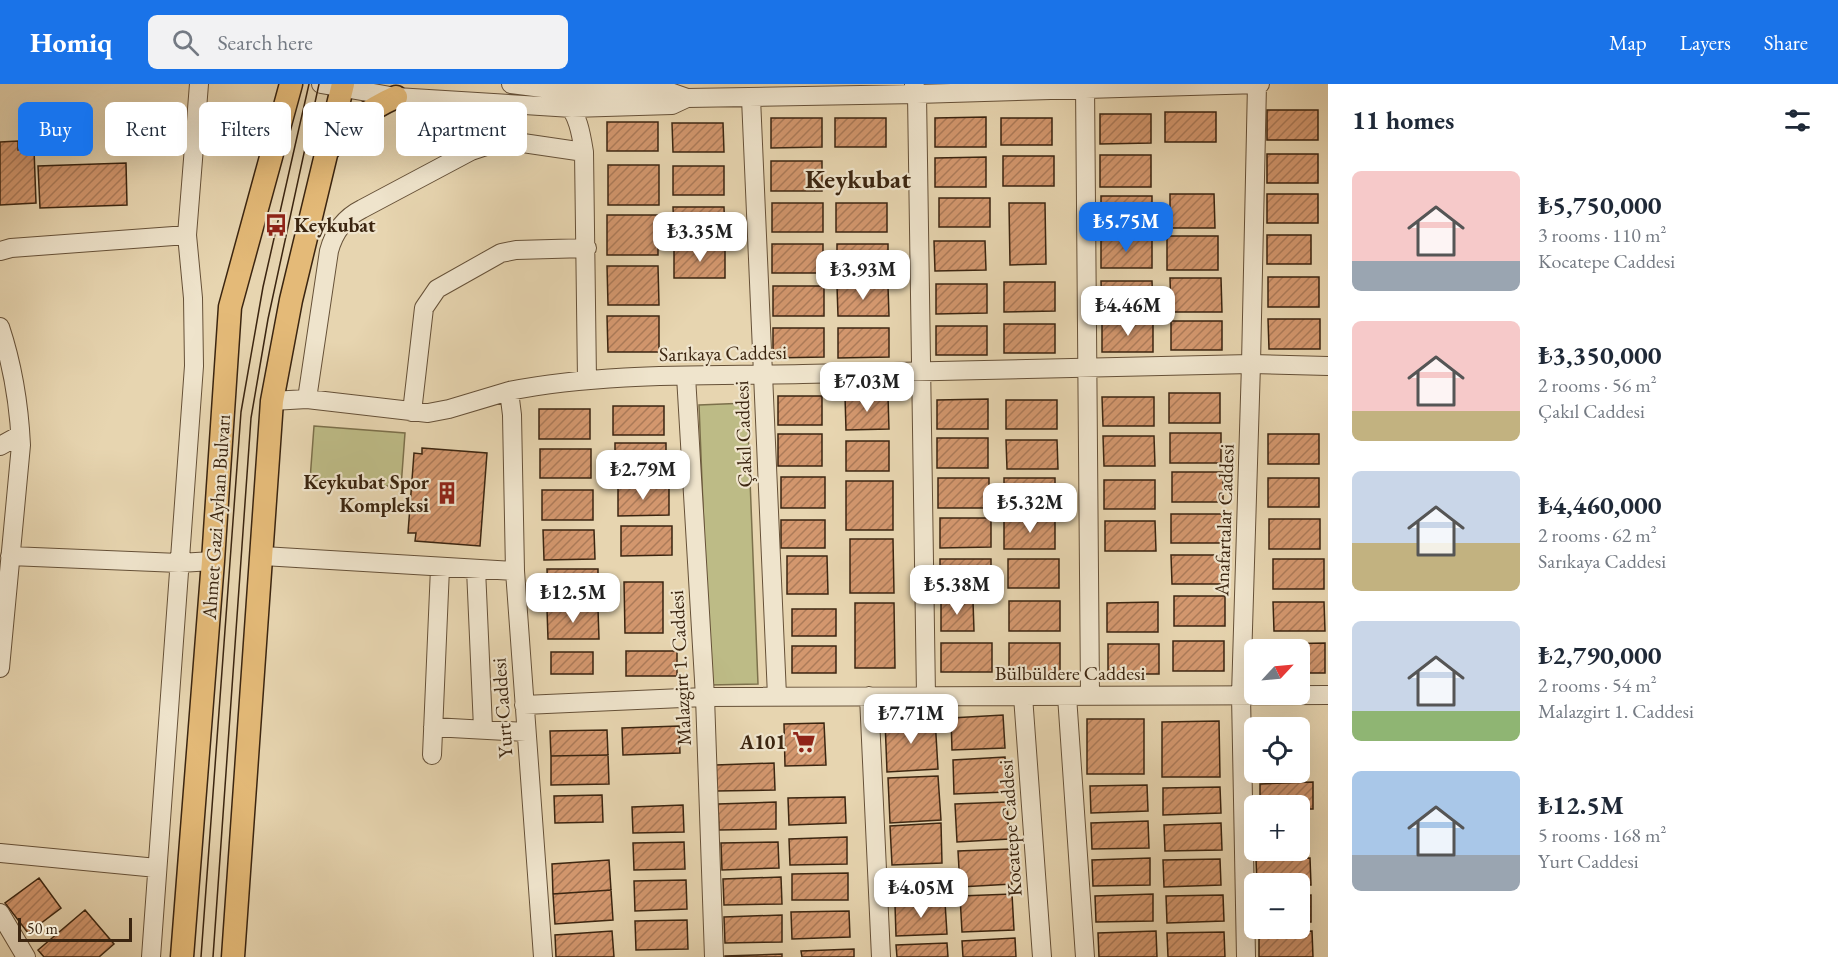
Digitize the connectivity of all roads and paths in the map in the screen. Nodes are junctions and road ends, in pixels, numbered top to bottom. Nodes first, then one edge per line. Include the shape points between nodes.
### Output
1 (199, 84) edge
2 (291, 84) edge
3 (511, 84) edge
4 (1258, 84) edge
5 (336, 86) edge
6 (1086, 86) edge
7 (915, 89) edge
8 (566, 92) edge
9 (396, 97) junction
10 (751, 98) junction
11 (334, 102) edge
12 (384, 103) edge
13 (584, 152) junction
14 (326, 156) edge
15 (187, 235) junction
16 (586, 248) junction
17 (0, 251) edge
18 (0, 327) edge
19 (1251, 364) junction
20 (1328, 366) edge
21 (1088, 368) junction
22 (922, 371) junction
23 (763, 375) junction
24 (686, 376) junction
25 (587, 380) junction
26 (509, 391) junction
27 (307, 399) junction
28 (272, 401) junction
29 (412, 412) junction
30 (20, 435) junction
31 (0, 446) edge
32 (10, 556) junction
33 (263, 556) junction
34 (213, 561) junction
35 (179, 563) junction
36 (440, 568) junction
37 (476, 569) junction
38 (515, 571) junction
39 (0, 657) edge
40 (1090, 695) junction
41 (1241, 695) junction
42 (1328, 695) edge
43 (777, 696) junction
44 (869, 696) junction
45 (926, 696) junction
46 (1023, 696) junction
47 (1067, 696) junction
48 (705, 697) junction
49 (524, 705) junction
50 (433, 727) junction
51 (483, 728) junction
52 (526, 732) junction
53 (432, 755) dead end
54 (0, 853) edge
55 (157, 868) junction
56 (0, 913) edge
57 (6, 937) edge
58 (26, 957) edge
59 (151, 957) edge
60 (182, 957) edge
61 (233, 957) edge
62 (543, 957) edge
63 (714, 957) edge
64 (881, 957) edge
65 (1042, 957) edge
66 (1085, 957) edge
67 (1246, 957) edge

1 - 15 street
2 - 34 main road, Ahmet Gazi Ayhan Bulvarı via 230,307
3 - 8 street
4 - 6 street
4 - 19 street, Anafartalar Caddesi
5 - 9 street
5 - 11 main road
6 - 7 street
6 - 21 street
7 - 10 street
7 - 22 street
8 - 9 street
8 - 10 street via 672,105 687,98
8 - 13 street
9 - 12 main road
10 - 23 street, Çakıl Caddesi
13 - 16 street
13 - 27 street via 516,142 492,144 471,151 348,218 336,232 329,251
14 - 28 main road via 291,300
15 - 17 street
15 - 35 street via 194,366
16 - 25 street
16 - 29 street via 501,253 437,290 424,308
18 - 30 street via 13,372
19 - 20 street, Sarıkaya Caddesi
19 - 21 street, Sarıkaya Caddesi
19 - 41 street, Anafartalar Caddesi
21 - 22 street, Sarıkaya Caddesi
21 - 40 street
22 - 23 street, Sarıkaya Caddesi
22 - 45 street
23 - 24 street, Sarıkaya Caddesi
23 - 43 street, Çakıl Caddesi
24 - 25 street, Sarıkaya Caddesi
24 - 48 street, Malazgirt 1. Caddesi
25 - 26 street
26 - 29 street via 438,412
26 - 38 street, Yurt Caddesi
27 - 28 street
27 - 29 street
28 - 33 main road
30 - 31 street
30 - 32 street
32 - 35 street
32 - 39 street
33 - 36 street
33 - 61 main road
34 - 35 street
34 - 60 main road, Ahmet Gazi Ayhan Bulvarı
35 - 55 street
36 - 37 street
36 - 50 street
37 - 38 street
37 - 51 street
38 - 49 street, Yurt Caddesi
40 - 41 street, Bülbüldere Caddesi
40 - 47 street, Bülbüldere Caddesi
41 - 42 street, Bülbüldere Caddesi
41 - 67 street, Anafartalar Caddesi
43 - 44 street, Bülbüldere Caddesi
43 - 48 street, Bülbüldere Caddesi
44 - 45 street, Bülbüldere Caddesi
44 - 64 street
45 - 46 street, Bülbüldere Caddesi
46 - 47 street, Bülbüldere Caddesi
46 - 65 street, Kocatepe Caddesi
47 - 66 street
48 - 49 street, Bülbüldere Caddesi
48 - 63 street, Malazgirt 1. Caddesi
49 - 52 street, Yurt Caddesi
50 - 51 street
50 - 53 street
51 - 52 street
52 - 62 street, Yurt Caddesi
54 - 55 street
55 - 59 street
56 - 57 street
57 - 58 street

